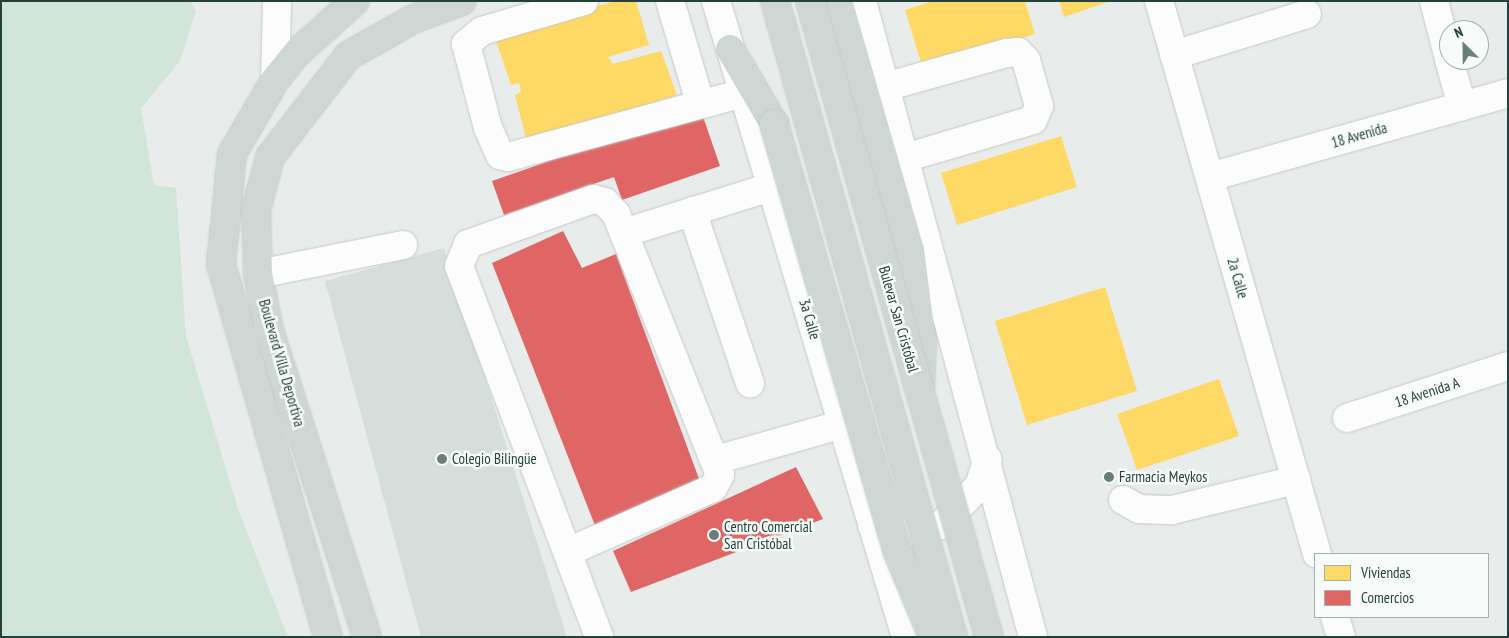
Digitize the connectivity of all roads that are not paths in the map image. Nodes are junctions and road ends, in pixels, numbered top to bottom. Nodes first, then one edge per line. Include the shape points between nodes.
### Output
1 (277, 1) edge
2 (462, 1) edge
3 (584, 1) edge
4 (670, 1) edge
5 (716, 1) edge
6 (775, 1) edge
7 (810, 1) edge
8 (838, 1) edge
9 (862, 1) edge
10 (1159, 1) edge
11 (1434, 1) edge
12 (356, 2) edge
13 (1307, 14) dead end
14 (1439, 20) edge
15 (730, 49) junction
16 (1174, 55) junction
17 (1452, 70) edge
18 (275, 80) junction
19 (886, 87) junction
20 (743, 93) junction
21 (1508, 93) edge
22 (700, 102) junction
23 (1462, 106) junction
24 (905, 158) junction
25 (1210, 178) junction
26 (771, 187) junction
27 (692, 211) junction
28 (624, 233) junction
29 (403, 245) dead end
30 (258, 274) junction
31 (1508, 366) edge
32 (750, 384) dead end
33 (920, 390) junction
34 (1347, 418) dead end
35 (840, 425) junction
36 (302, 435) junction
37 (270, 443) junction
38 (988, 459) junction
39 (716, 460) junction
40 (1296, 480) junction
41 (1123, 500) dead end
42 (871, 524) junction
43 (570, 551) junction
44 (1317, 553) edge
45 (1335, 618) edge
46 (328, 637) edge
47 (367, 637) edge
48 (599, 637) edge
49 (906, 637) edge
50 (934, 637) edge
51 (953, 637) edge
52 (989, 637) edge
53 (1033, 637) edge
54 (1341, 637) edge

1 - 18 street
2 - 30 main road, Boulevard Villa Deportiva via 411,20 348,56 299,115 270,157 256,210
3 - 22 street via 482,31 466,44 488,128 500,155 527,152
4 - 22 street
5 - 15 street, 3a Calle
6 - 51 main road, bridge
7 - 33 main road, Bulevar San Cristóbal, bridge
8 - 33 main road via 910,250 922,344
9 - 19 street
10 - 16 street, 2a Calle
11 - 14 street
12 - 18 main road via 322,28
13 - 16 street
15 - 20 street, 3a Calle
15 - 50 main road, bridge via 774,124 898,554
16 - 25 street, 2a Calle
17 - 23 street
18 - 37 main road via 232,154 221,264
19 - 24 street
19 - 24 street via 1006,53 1023,55 1039,106 1033,120
20 - 22 street
20 - 26 street, 3a Calle
21 - 23 street, 18 Avenida
23 - 25 street, 18 Avenida
24 - 38 street
25 - 40 street, 2a Calle
26 - 27 street
26 - 35 street, 3a Calle
27 - 28 street
27 - 32 street
28 - 39 street
28 - 43 street via 605,202 593,200 468,244 458,266
29 - 30 street
30 - 36 main road, Boulevard Villa Deportiva via 269,330
31 - 34 street, 18 Avenida A
33 - 52 main road, Bulevar San Cristóbal, bridge
35 - 39 street
35 - 42 street, 3a Calle
36 - 37 main road
36 - 47 main road, Boulevard Villa Deportiva
37 - 46 main road
38 - 42 street via 979,486 941,525 899,536 882,533
38 - 53 street
39 - 43 street via 720,475 713,488
40 - 41 street via 1172,510 1139,509
40 - 44 street, 2a Calle
42 - 49 street, 3a Calle
43 - 48 street
45 - 54 street

